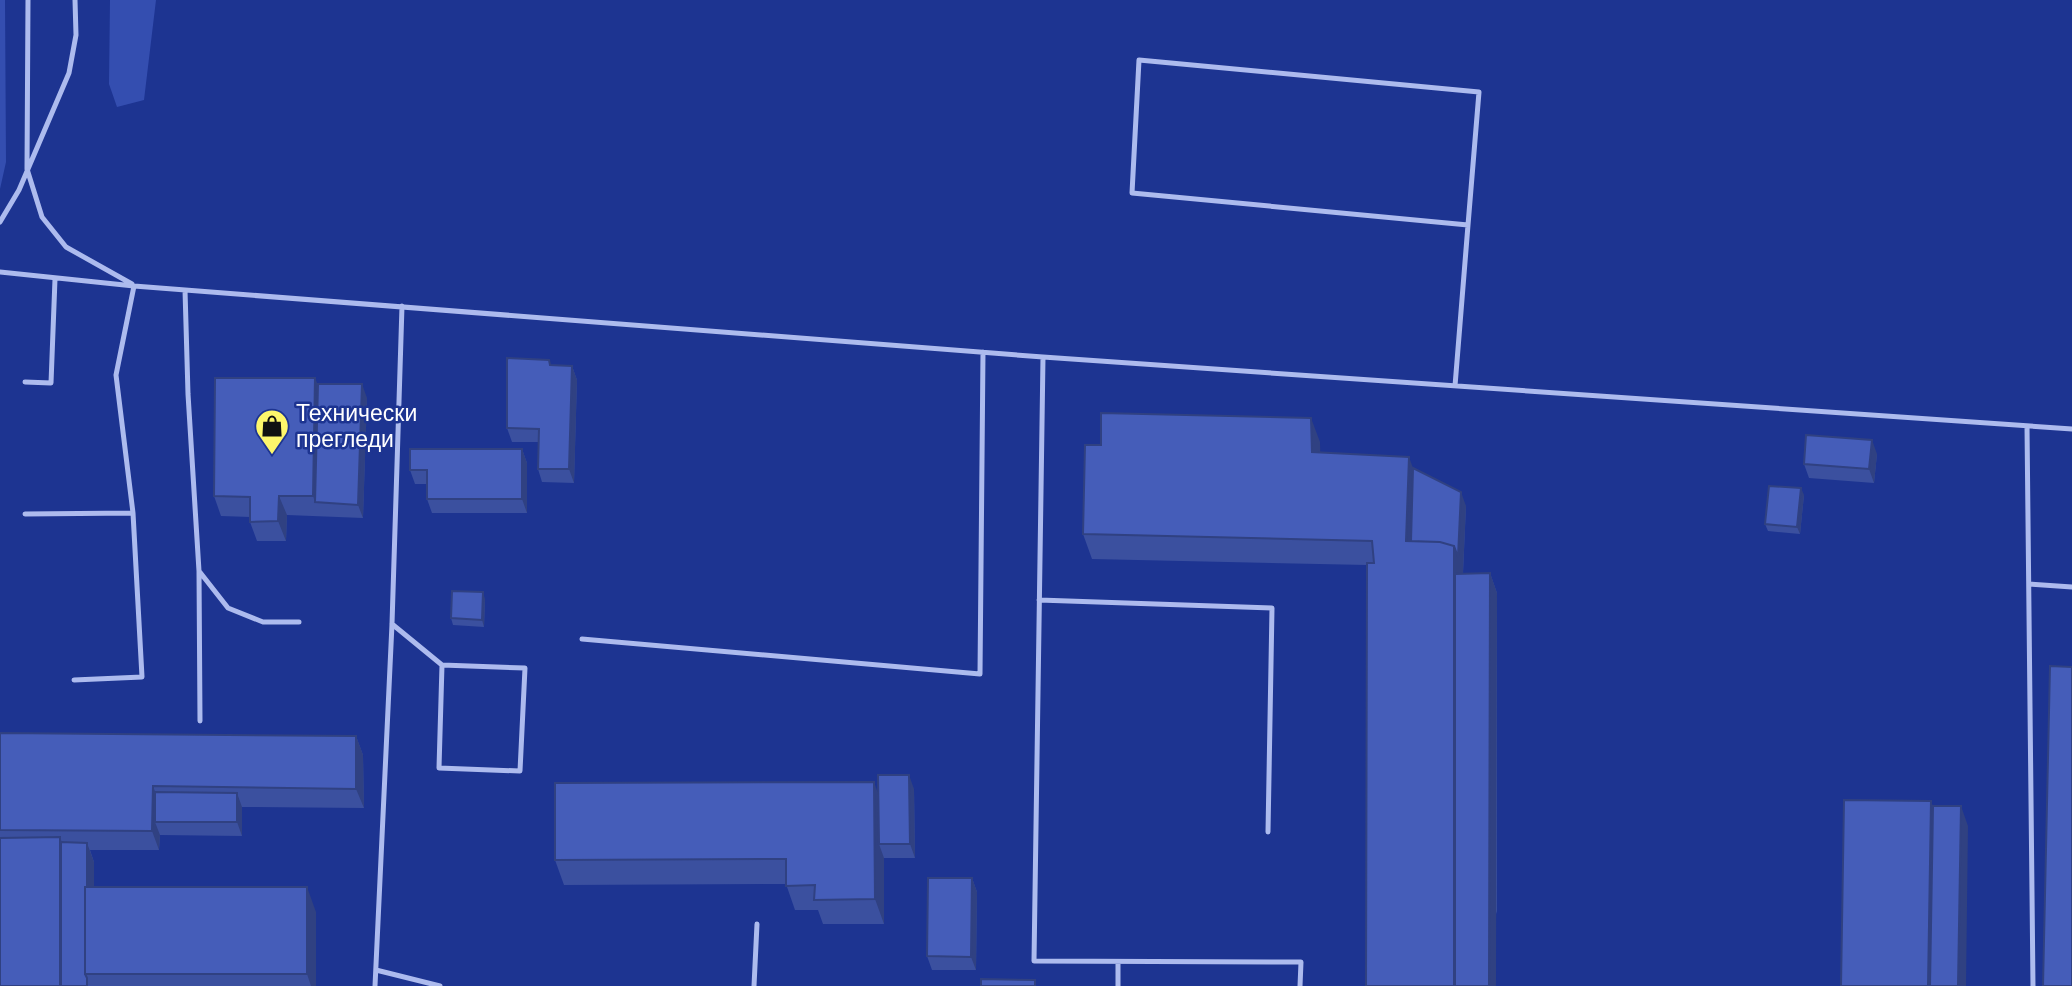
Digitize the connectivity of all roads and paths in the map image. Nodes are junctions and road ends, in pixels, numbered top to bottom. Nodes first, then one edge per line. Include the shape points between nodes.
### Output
1 (28, 0) edge
2 (75, 0) edge
3 (27, 169) junction
4 (0, 222) edge
5 (1468, 225) junction
6 (0, 272) edge
7 (55, 279) junction
8 (134, 286) junction
9 (185, 290) junction
10 (402, 306) junction
11 (984, 352) junction
12 (1043, 357) junction
13 (25, 382) dead end
14 (1455, 386) junction
15 (2027, 426) junction
16 (2072, 429) edge
17 (133, 513) junction
18 (25, 514) dead end
19 (199, 571) junction
20 (2029, 584) junction
21 (2072, 587) edge
22 (1039, 600) junction
23 (299, 622) dead end
24 (392, 624) junction
25 (582, 639) dead end
26 (442, 665) junction
27 (74, 680) dead end
28 (200, 721) dead end
29 (1268, 832) dead end
30 (757, 924) dead end
31 (1118, 962) junction
32 (376, 970) junction
33 (375, 986) edge
34 (440, 986) edge
35 (754, 986) edge
36 (1118, 986) edge
37 (1300, 986) edge
38 (2033, 986) edge

1 - 3 lane
2 - 3 lane via 76,35 69,73
3 - 4 lane
3 - 8 lane via 42,217 66,247
5 - 5 lane via 1479,92 1139,60 1132,193
5 - 14 lane
6 - 7 lane
7 - 8 lane
7 - 13 lane via 51,383
8 - 9 lane
8 - 17 lane via 116,375
9 - 10 lane
9 - 19 lane
10 - 11 lane
10 - 24 lane
11 - 12 lane
11 - 25 lane via 980,674
12 - 14 lane
12 - 22 lane
14 - 15 lane
15 - 16 lane
15 - 20 lane
17 - 18 lane
17 - 27 lane via 142,677
19 - 23 lane via 228,608 263,622
19 - 28 lane
20 - 21 lane
20 - 38 lane
22 - 29 lane via 1272,608
22 - 31 lane via 1034,961
24 - 26 lane
24 - 32 lane
26 - 26 lane via 439,768 520,771 525,668
30 - 35 lane
31 - 36 lane
31 - 37 lane via 1301,962
32 - 33 lane
32 - 34 lane

